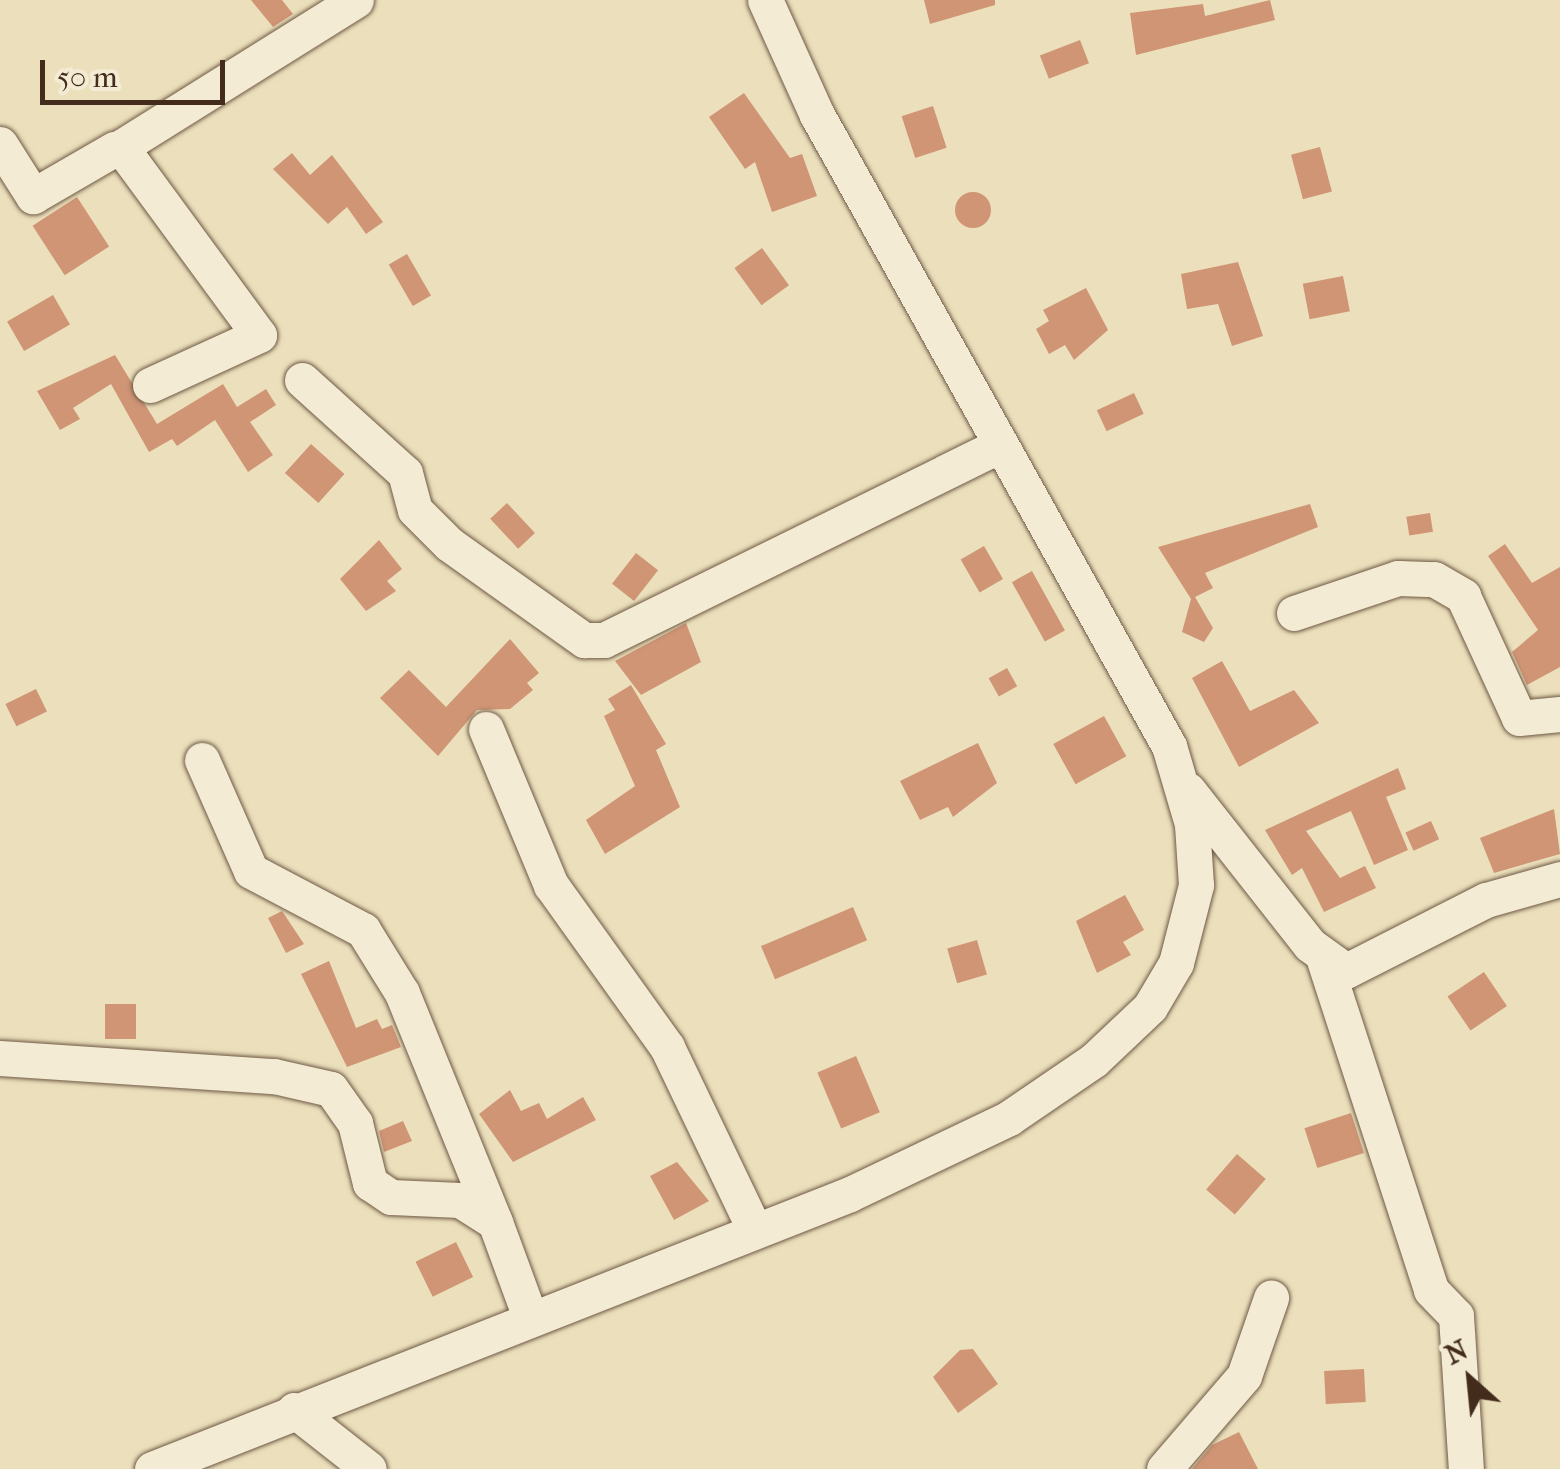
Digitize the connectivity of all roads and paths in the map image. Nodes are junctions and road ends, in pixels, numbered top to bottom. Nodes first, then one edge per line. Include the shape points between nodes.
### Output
1 (356, 0) edge
2 (766, 0) edge
3 (0, 144) edge
4 (114, 149) dead end
5 (302, 380) dead end
6 (150, 384) dead end
7 (1000, 445) junction
8 (1294, 613) dead end
9 (1560, 714) edge
10 (486, 729) dead end
11 (202, 760) dead end
12 (1178, 778) junction
13 (1560, 879) edge
14 (1324, 960) junction
15 (0, 1058) edge
16 (496, 1222) junction
17 (755, 1231) junction
18 (1271, 1298) dead end
19 (530, 1318) junction
20 (294, 1410) junction
21 (152, 1469) edge
22 (369, 1469) edge
23 (1164, 1469) edge
24 (1466, 1469) edge

1 - 6 street via 121,147 259,336
2 - 7 street via 817,114
3 - 4 street via 33,196
5 - 7 street via 404,473 415,510 449,544 584,640 604,640
7 - 12 street via 1169,746
8 - 9 street via 1398,578 1434,579 1463,596 1519,718
10 - 17 street via 552,885 667,1047
11 - 16 street via 251,871 363,930 402,993
12 - 14 street
12 - 17 street via 1196,885 1176,964 1150,1007 1094,1060 1009,1118
13 - 14 street via 1486,900 1365,969
14 - 24 street via 1431,1290 1456,1316
15 - 16 street via 312,1082 331,1089 355,1123 370,1183 391,1197 460,1200
16 - 19 street
17 - 19 street
18 - 23 street via 1244,1376
19 - 20 street
20 - 21 street
20 - 22 street

